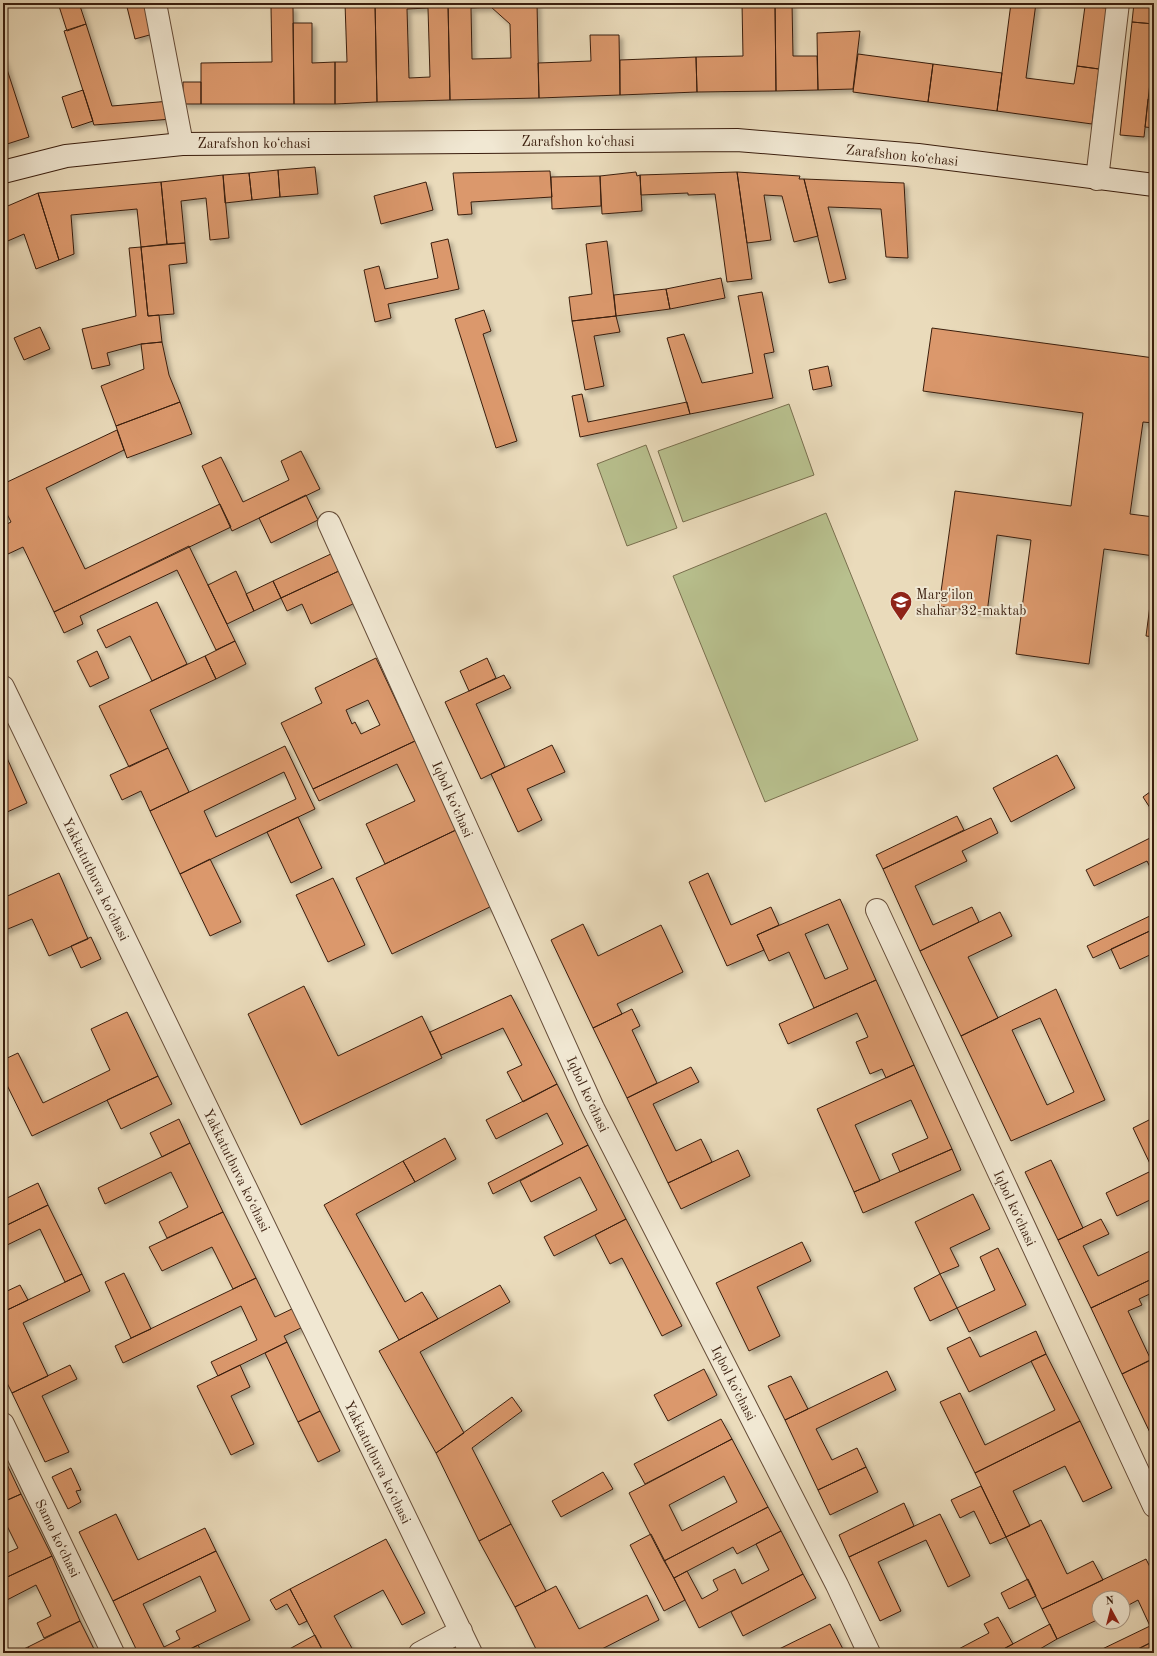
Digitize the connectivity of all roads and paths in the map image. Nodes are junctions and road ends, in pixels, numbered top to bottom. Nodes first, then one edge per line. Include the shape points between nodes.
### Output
1 (155, 3) edge
2 (1118, 3) edge
3 (182, 144) junction
4 (3, 172) edge
5 (1097, 179) junction
6 (1154, 185) edge
7 (329, 523) dead end
8 (3, 687) edge
9 (876, 910) dead end
10 (3, 1424) edge
11 (1154, 1506) edge
12 (461, 1631) junction
13 (113, 1653) edge
14 (420, 1653) edge
15 (472, 1653) edge
16 (869, 1653) edge

1 - 3 street
2 - 5 street
3 - 4 street, Zarafshon koʻchasi via 66,156
3 - 5 street, Zarafshon koʻchasi via 737,140 918,155
5 - 6 street, Zarafshon koʻchasi
7 - 16 street, Iqbol koʻchasi via 593,1108 837,1585
8 - 12 street, Yakkatutbuva koʻchasi
9 - 11 street, Iqbol koʻchasi
10 - 13 street, Samo koʻchasi
12 - 14 street
12 - 15 street, Yakkatutbuva koʻchasi

